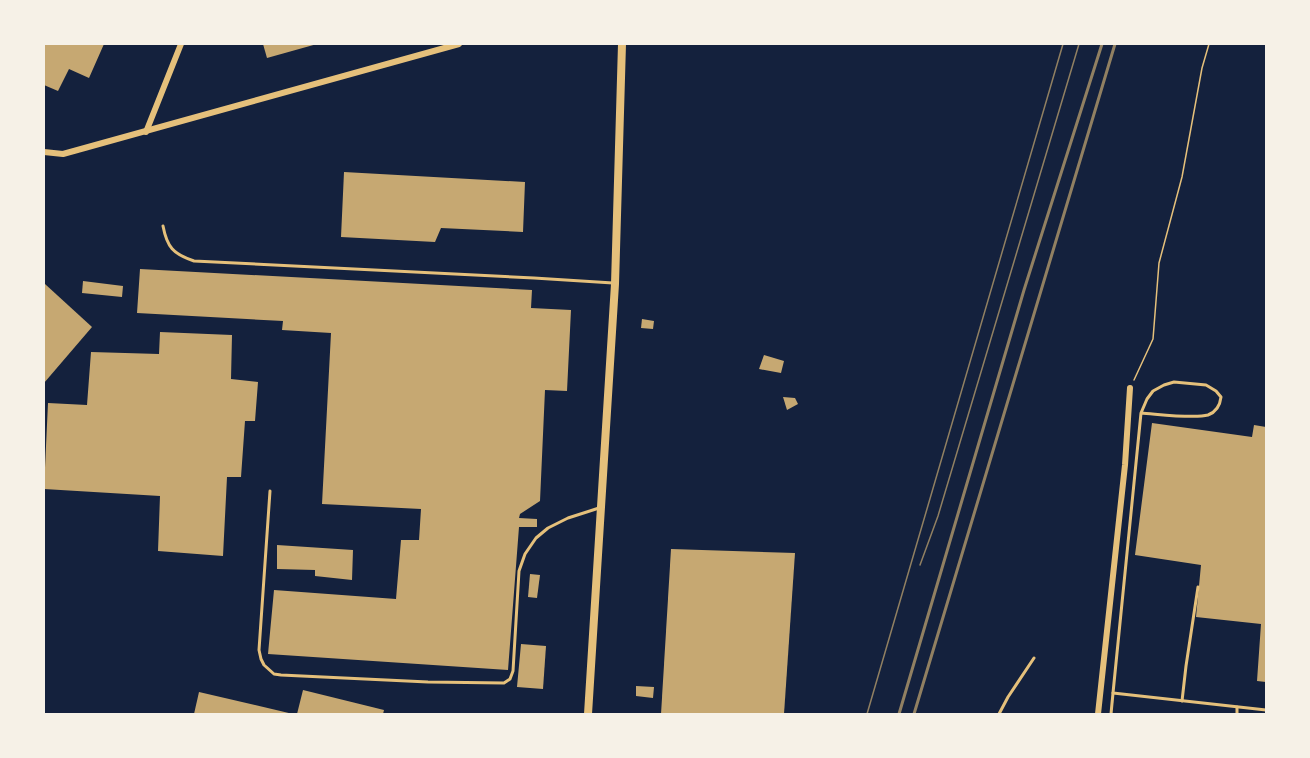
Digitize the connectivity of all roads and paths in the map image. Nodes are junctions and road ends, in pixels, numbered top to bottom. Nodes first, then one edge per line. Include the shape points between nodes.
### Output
1 (181, 44) edge
2 (459, 44) edge
3 (622, 44) edge
4 (1209, 44) edge
5 (146, 132) junction
6 (44, 152) edge
7 (163, 226) dead end
8 (615, 284) junction
9 (1130, 388) joint
10 (1141, 413) junction
11 (270, 491) dead end
12 (600, 508) junction
13 (1198, 587) dead end
14 (1034, 658) dead end
15 (1113, 693) junction
16 (1182, 701) junction
17 (1238, 707) junction
18 (1266, 710) edge
19 (588, 714) edge
20 (999, 714) edge
21 (1098, 714) edge
22 (1111, 714) edge
23 (1237, 714) edge

1 - 5 street
2 - 5 street
3 - 8 street
4 - 9 path via 1182,177 1159,262 1153,339
5 - 6 street via 63,154
7 - 8 lane via 172,249 194,261
8 - 12 street
9 - 21 street
10 - 10 lane via 1153,391 1174,382 1206,385 1221,397 1219,407 1206,415
10 - 15 lane
11 - 12 lane via 261,659 274,674 328,678 504,683 513,671 519,571 525,554 548,528
12 - 19 street
13 - 16 lane
14 - 20 lane
15 - 16 lane
15 - 22 lane
16 - 17 lane
17 - 18 lane
17 - 23 lane

